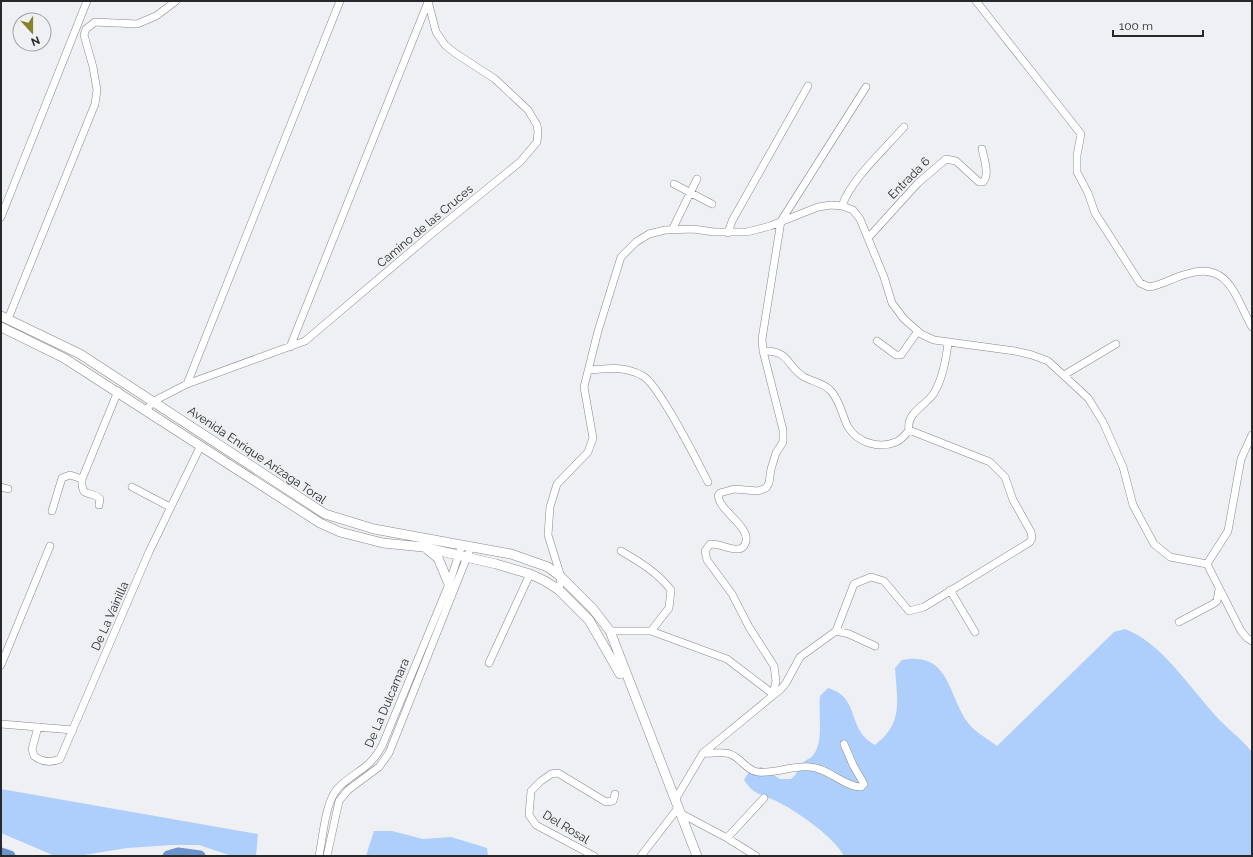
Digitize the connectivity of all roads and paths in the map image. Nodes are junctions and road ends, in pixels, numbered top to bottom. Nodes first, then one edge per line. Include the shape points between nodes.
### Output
1 (87, 1) edge
2 (176, 1) edge
3 (340, 1) edge
4 (428, 1) edge
5 (976, 1) edge
6 (808, 86) dead end
7 (866, 87) dead end
8 (904, 127) dead end
9 (982, 149) dead end
10 (697, 179) dead end
11 (674, 184) dead end
12 (690, 193) junction
13 (712, 204) dead end
14 (842, 206) junction
15 (1, 217) edge
16 (781, 221) junction
17 (673, 228) junction
18 (728, 233) junction
19 (868, 238) junction
20 (4, 318) edge
21 (1252, 327) edge
22 (1, 328) edge
23 (918, 331) junction
24 (877, 341) dead end
25 (948, 343) junction
26 (1116, 344) dead end
27 (290, 347) junction
28 (763, 351) junction
29 (589, 370) junction
30 (1064, 375) junction
31 (187, 384) junction
32 (118, 391) junction
33 (154, 401) junction
34 (146, 410) junction
35 (909, 430) junction
36 (1252, 435) edge
37 (200, 447) junction
38 (82, 479) junction
39 (708, 482) dead end
40 (132, 488) dead end
41 (99, 505) dead end
42 (170, 507) junction
43 (52, 511) dead end
44 (50, 546) dead end
45 (462, 546) junction
46 (423, 547) junction
47 (471, 547) junction
48 (622, 551) dead end
49 (458, 555) junction
50 (468, 558) junction
51 (1206, 564) junction
52 (530, 574) junction
53 (561, 577) junction
54 (449, 584) junction
55 (1219, 589) junction
56 (559, 590) junction
57 (950, 590) junction
58 (1178, 622) dead end
59 (610, 631) junction
60 (651, 631) junction
61 (836, 631) junction
62 (975, 632) dead end
63 (1252, 641) edge
64 (875, 646) dead end
65 (489, 663) dead end
66 (1, 664) edge
67 (773, 694) junction
68 (636, 701) junction
69 (1, 724) edge
70 (38, 727) junction
71 (72, 730) junction
72 (844, 744) dead end
73 (703, 754) junction
74 (615, 794) dead end
75 (764, 798) dead end
76 (678, 807) junction
77 (727, 838) junction
78 (319, 856) edge
79 (327, 856) edge
80 (594, 856) edge
81 (641, 856) edge
82 (697, 856) edge
83 (756, 856) edge

1 - 15 street
2 - 20 street via 156,16 137,24 95,22 86,29 84,36 97,90 95,104
3 - 31 street
4 - 27 street
4 - 27 street, Camino de las Cruces via 436,32 445,45 495,79 528,110 537,126 537,142 520,162 306,341
5 - 21 street via 1081,134 1077,172 1095,213 1140,282 1149,287 1189,273 1218,273 1232,288
6 - 18 street via 732,221
7 - 16 street
8 - 14 street via 853,185
9 - 19 street, Entrada 6 via 986,173 983,182 979,182 956,161 946,159 918,183
10 - 12 street
11 - 12 street
12 - 13 street
12 - 17 street
14 - 16 street via 818,207
14 - 19 street via 853,210
16 - 18 street via 747,232
16 - 28 street via 762,339
17 - 18 street
17 - 29 street via 649,234 636,242 621,257
19 - 23 street via 892,303 904,320
20 - 33 main road, Avenida Enrique Arízaga Toral via 80,354
22 - 32 main road, Avenida Enrique Arízaga Toral via 64,358
23 - 24 street via 901,355 896,355
23 - 25 street via 934,340
25 - 30 street via 1032,354 1048,361
25 - 35 street via 938,386 933,395 910,417
26 - 30 street
27 - 31 street, Camino de las Cruces
28 - 35 street via 774,351 786,357 804,377 825,386 831,392 850,429 860,440 875,445 886,445 898,442
28 - 67 street via 783,424 783,442 776,453 766,488 758,491 730,490 718,496 721,505 737,521 746,536 743,547 737,549 714,544 706,547 705,551 707,560 732,594 774,666 776,681
29 - 39 street via 615,368 634,372 649,381
29 - 53 street via 584,387 593,438 588,452 557,484 550,507 548,535
30 - 51 street via 1088,398 1103,422 1123,467 1133,505 1154,544 1170,557
31 - 33 street, Camino de las Cruces
32 - 34 main road, Avenida Enrique Arízaga Toral
32 - 38 street
33 - 34 street
33 - 45 main road, Avenida Enrique Arízaga Toral via 326,514 374,530
34 - 37 main road, Avenida Enrique Arízaga Toral
35 - 57 street via 990,462 1005,477 1013,500 1031,532 1030,542
36 - 51 street via 1241,460 1228,531
37 - 42 street, De La Vainilla
37 - 46 main road, Avenida Enrique Arízaga Toral via 320,523 340,532 383,543
38 - 41 street via 81,488 84,492 98,497
38 - 43 street via 70,475 62,478
40 - 42 street
42 - 71 street, De La Vainilla
44 - 66 street
45 - 47 main road, Avenida Enrique Arízaga Toral
45 - 49 street, De La Dulcamara
46 - 49 main road, Avenida Enrique Arízaga Toral
46 - 54 main road via 438,558
47 - 50 street, De La Dulcamara
47 - 53 main road, Avenida Enrique Arízaga Toral via 512,554 548,567
48 - 60 street via 656,574 671,590 669,608
49 - 50 main road, Avenida Enrique Arízaga Toral
49 - 54 street, De La Dulcamara
50 - 52 main road, Avenida Enrique Arízaga Toral
50 - 79 street, De La Dulcamara via 389,753 379,767 348,790 339,801
51 - 55 street
52 - 56 main road, Avenida Enrique Arízaga Toral
52 - 65 street
53 - 56 street
53 - 59 main road, Avenida Enrique Arízaga Toral via 593,609
54 - 78 street, De La Dulcamara via 382,746 372,762 343,784 333,797
55 - 58 street via 1213,604
55 - 63 street via 1241,631
56 - 68 main road, Avenida Enrique Arízaga Toral via 589,620
57 - 61 street via 924,607 909,611 884,581 870,577 854,584
57 - 62 street
59 - 60 street
59 - 68 main road, Avenida Enrique Arízaga Toral
60 - 67 street via 727,659
61 - 64 street
61 - 67 street via 800,657 786,683
67 - 73 street
68 - 76 main road, Avenida Enrique Arízaga Toral
69 - 70 street
70 - 71 street
70 - 71 street, De La Vainilla via 32,749 33,755 51,762 60,759
72 - 73 street via 863,780 864,784 861,787 810,767 758,772 728,753
73 - 76 street
74 - 80 street, Del Rosal via 613,801 606,802 558,773 551,774 531,791 529,815 536,825
75 - 77 street
76 - 77 street
76 - 81 street
76 - 82 main road, Avenida Enrique Arízaga Toral
77 - 83 street

